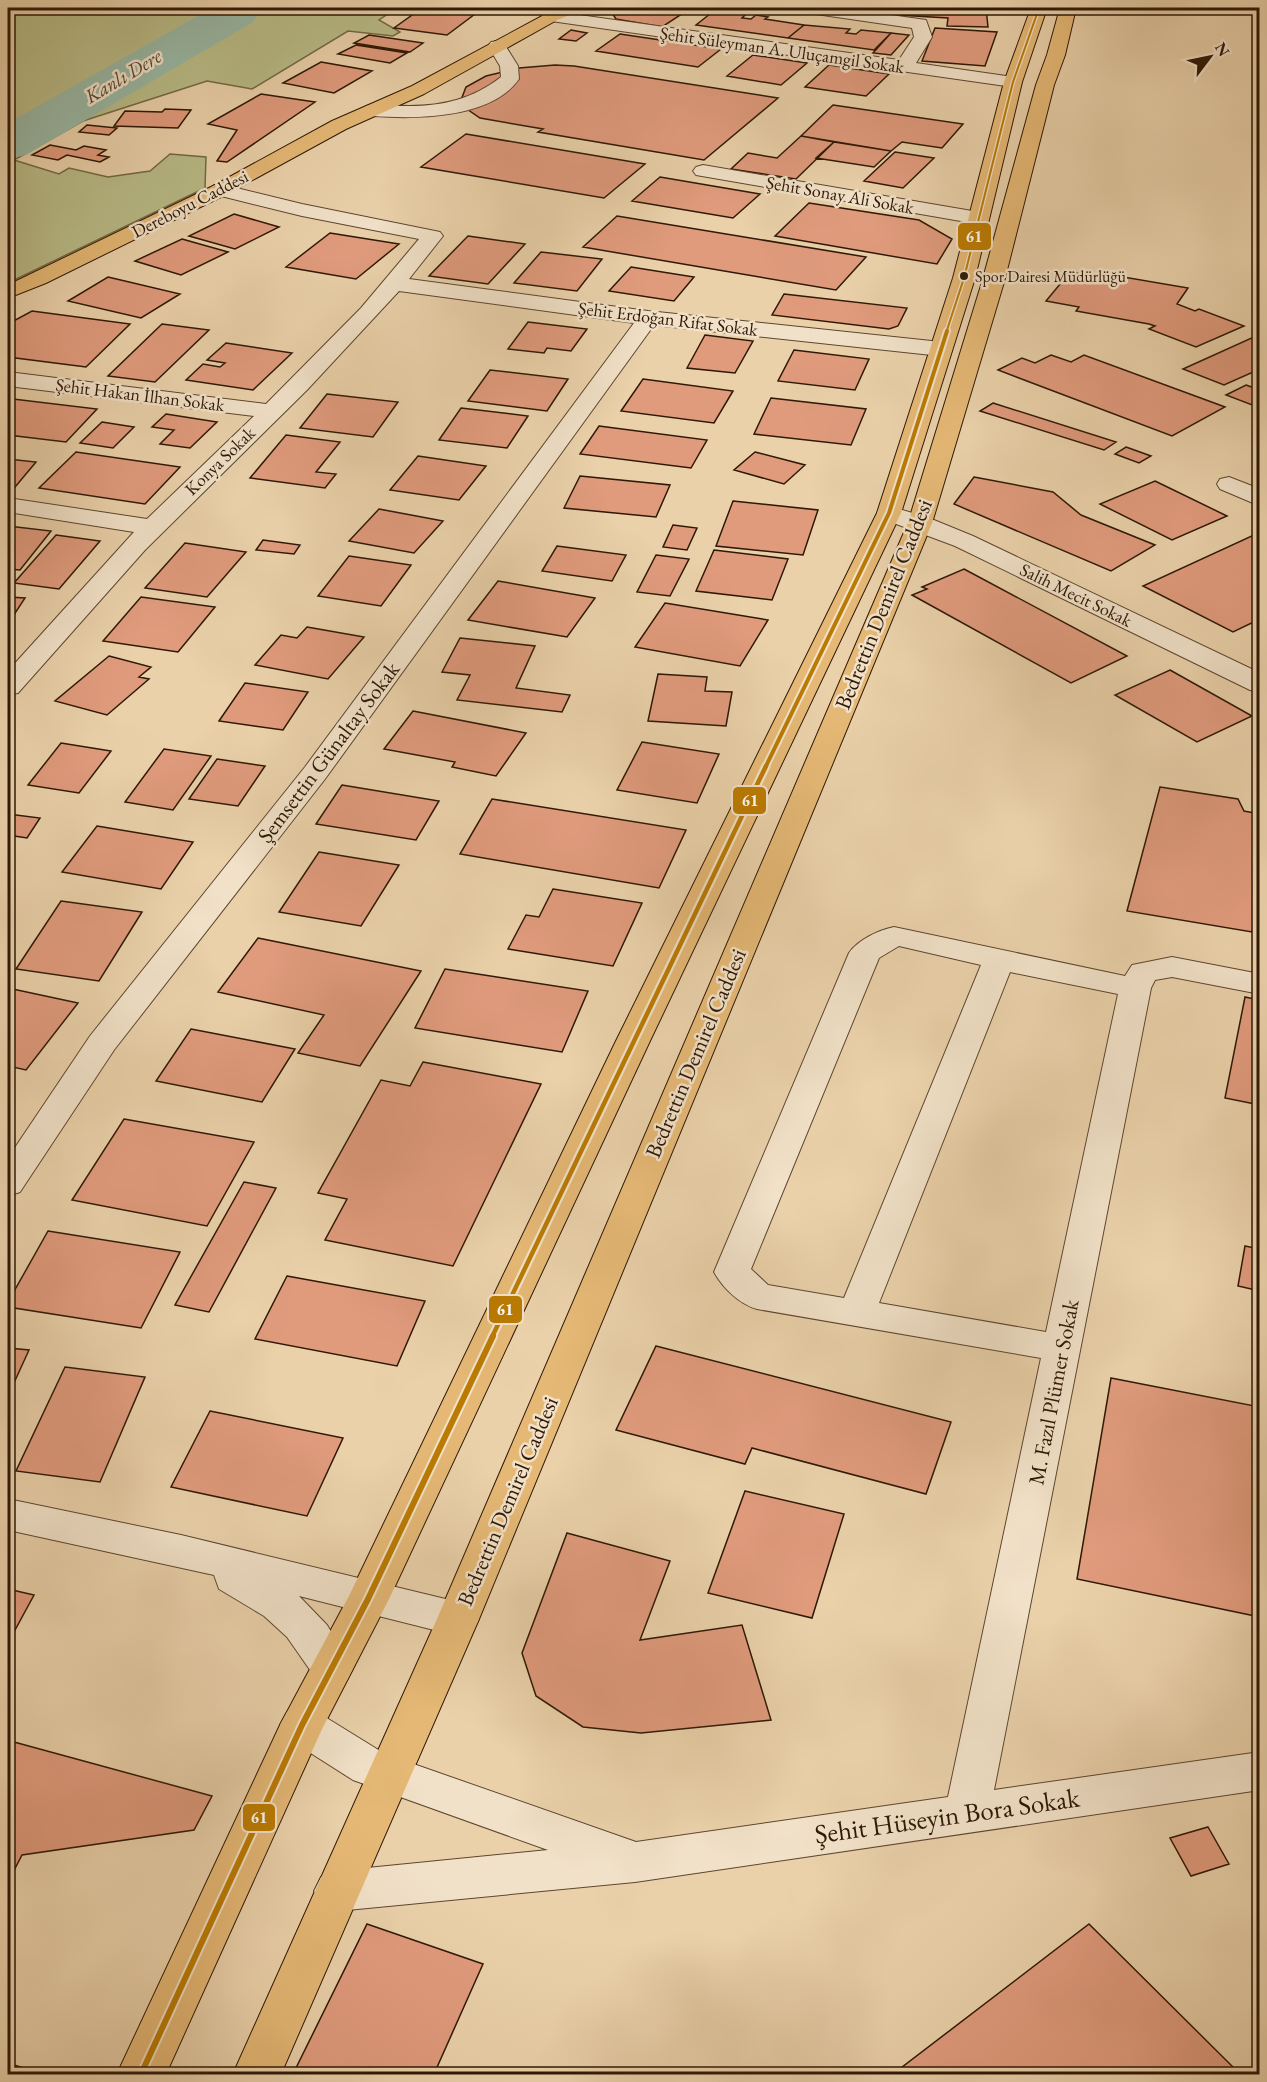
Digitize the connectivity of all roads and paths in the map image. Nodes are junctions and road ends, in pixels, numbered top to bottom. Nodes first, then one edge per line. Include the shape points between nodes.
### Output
1 (571, 8) edge
2 (809, 8) edge
3 (1039, 8) edge
4 (1068, 8) edge
5 (544, 12) edge
6 (460, 46) dead end
7 (496, 46) junction
8 (904, 67) junction
9 (409, 75) dead end
10 (1013, 81) junction
11 (373, 110) junction
12 (339, 125) junction
13 (703, 171) dead end
14 (220, 190) junction
15 (978, 218) junction
16 (39, 279) junction
17 (396, 284) junction
18 (8, 290) edge
19 (8, 299) edge
20 (648, 318) junction
21 (941, 349) junction
22 (8, 379) edge
23 (272, 411) junction
24 (1229, 484) dead end
25 (1260, 499) edge
26 (8, 505) edge
27 (889, 513) junction
28 (920, 523) junction
29 (153, 527) junction
30 (13, 675) edge
31 (1260, 684) edge
32 (999, 960) junction
33 (1139, 980) junction
34 (1260, 984) edge
35 (8, 1184) edge
36 (856, 1314) junction
37 (1062, 1348) junction
38 (8, 1515) edge
39 (181, 1551) junction
40 (368, 1599) junction
41 (458, 1619) junction
42 (332, 1668) junction
43 (302, 1725) junction
44 (1260, 1771) edge
45 (388, 1775) junction
46 (968, 1813) junction
47 (635, 1862) junction
48 (337, 1891) junction
49 (141, 2074) edge
50 (257, 2074) edge

1 - 5 main road, Dereboyu Caddesi
2 - 8 street via 920,24 923,37
3 - 10 main road, Bedrettin Demirel Caddesi
4 - 28 main road, Bedrettin Demirel Caddesi via 993,282
5 - 6 main road, Dereboyu Caddesi
5 - 7 main road, Dereboyu Caddesi
5 - 8 street, Şehit Süleyman A. Uluçamgil Sokak
7 - 11 main road, Dereboyu Caddesi via 418,90
7 - 11 street via 509,66 510,79 486,97 453,108 420,112
8 - 10 street, Şehit Süleyman A. Uluçamgil Sokak
9 - 12 main road, Dereboyu Caddesi
10 - 15 main road, Bedrettin Demirel Caddesi
11 - 12 main road, Dereboyu Caddesi
12 - 14 main road, Dereboyu Caddesi
13 - 15 street, Şehit Sonay Ali Sokak
14 - 16 main road, Dereboyu Caddesi
14 - 17 street, Konya Sokak via 433,236
15 - 21 main road, Bedrettin Demirel Caddesi
16 - 18 main road, Dereboyu Caddesi
16 - 19 main road, Dereboyu Caddesi
17 - 20 street, Şehit Erdoğan Rifat Sokak
17 - 23 street, Konya Sokak
20 - 21 street, Şehit Erdoğan Rifat Sokak
20 - 35 street, Şemsettin Günaltay Sokak via 322,763 102,1043
21 - 27 main road, Bedrettin Demirel Caddesi
22 - 23 street, Şehit Hakan İlhan Sokak
23 - 29 street, Konya Sokak
24 - 25 street
26 - 29 street
27 - 28 street, Salih Mecit Sokak
27 - 40 main road, Bedrettin Demirel Caddesi
28 - 31 street, Salih Mecit Sokak
28 - 41 main road, Bedrettin Demirel Caddesi
29 - 30 street, Konya Sokak
32 - 33 street
32 - 36 street
32 - 36 street via 894,936 865,953 732,1272 757,1296
33 - 34 street via 1172,968
33 - 37 street, M. Fazıl Plümer Sokak
36 - 37 street
37 - 46 street, M. Fazıl Plümer Sokak
38 - 39 street
39 - 40 street
39 - 42 street via 284,1606 313,1636
40 - 41 street
40 - 42 main road, Bedrettin Demirel Caddesi
41 - 45 main road, Bedrettin Demirel Caddesi
42 - 43 main road, Bedrettin Demirel Caddesi
43 - 45 street, Şehit Hüseyin Bora Sokak via 347,1755
43 - 49 main road, Bedrettin Demirel Caddesi
44 - 46 street, Şehit Hüseyin Bora Sokak
45 - 47 street, Şehit Hüseyin Bora Sokak
45 - 48 main road, Bedrettin Demirel Caddesi
46 - 47 street, Şehit Hüseyin Bora Sokak
47 - 48 street, Şehit Hüseyin Bora Sokak
48 - 50 main road, Bedrettin Demirel Caddesi

